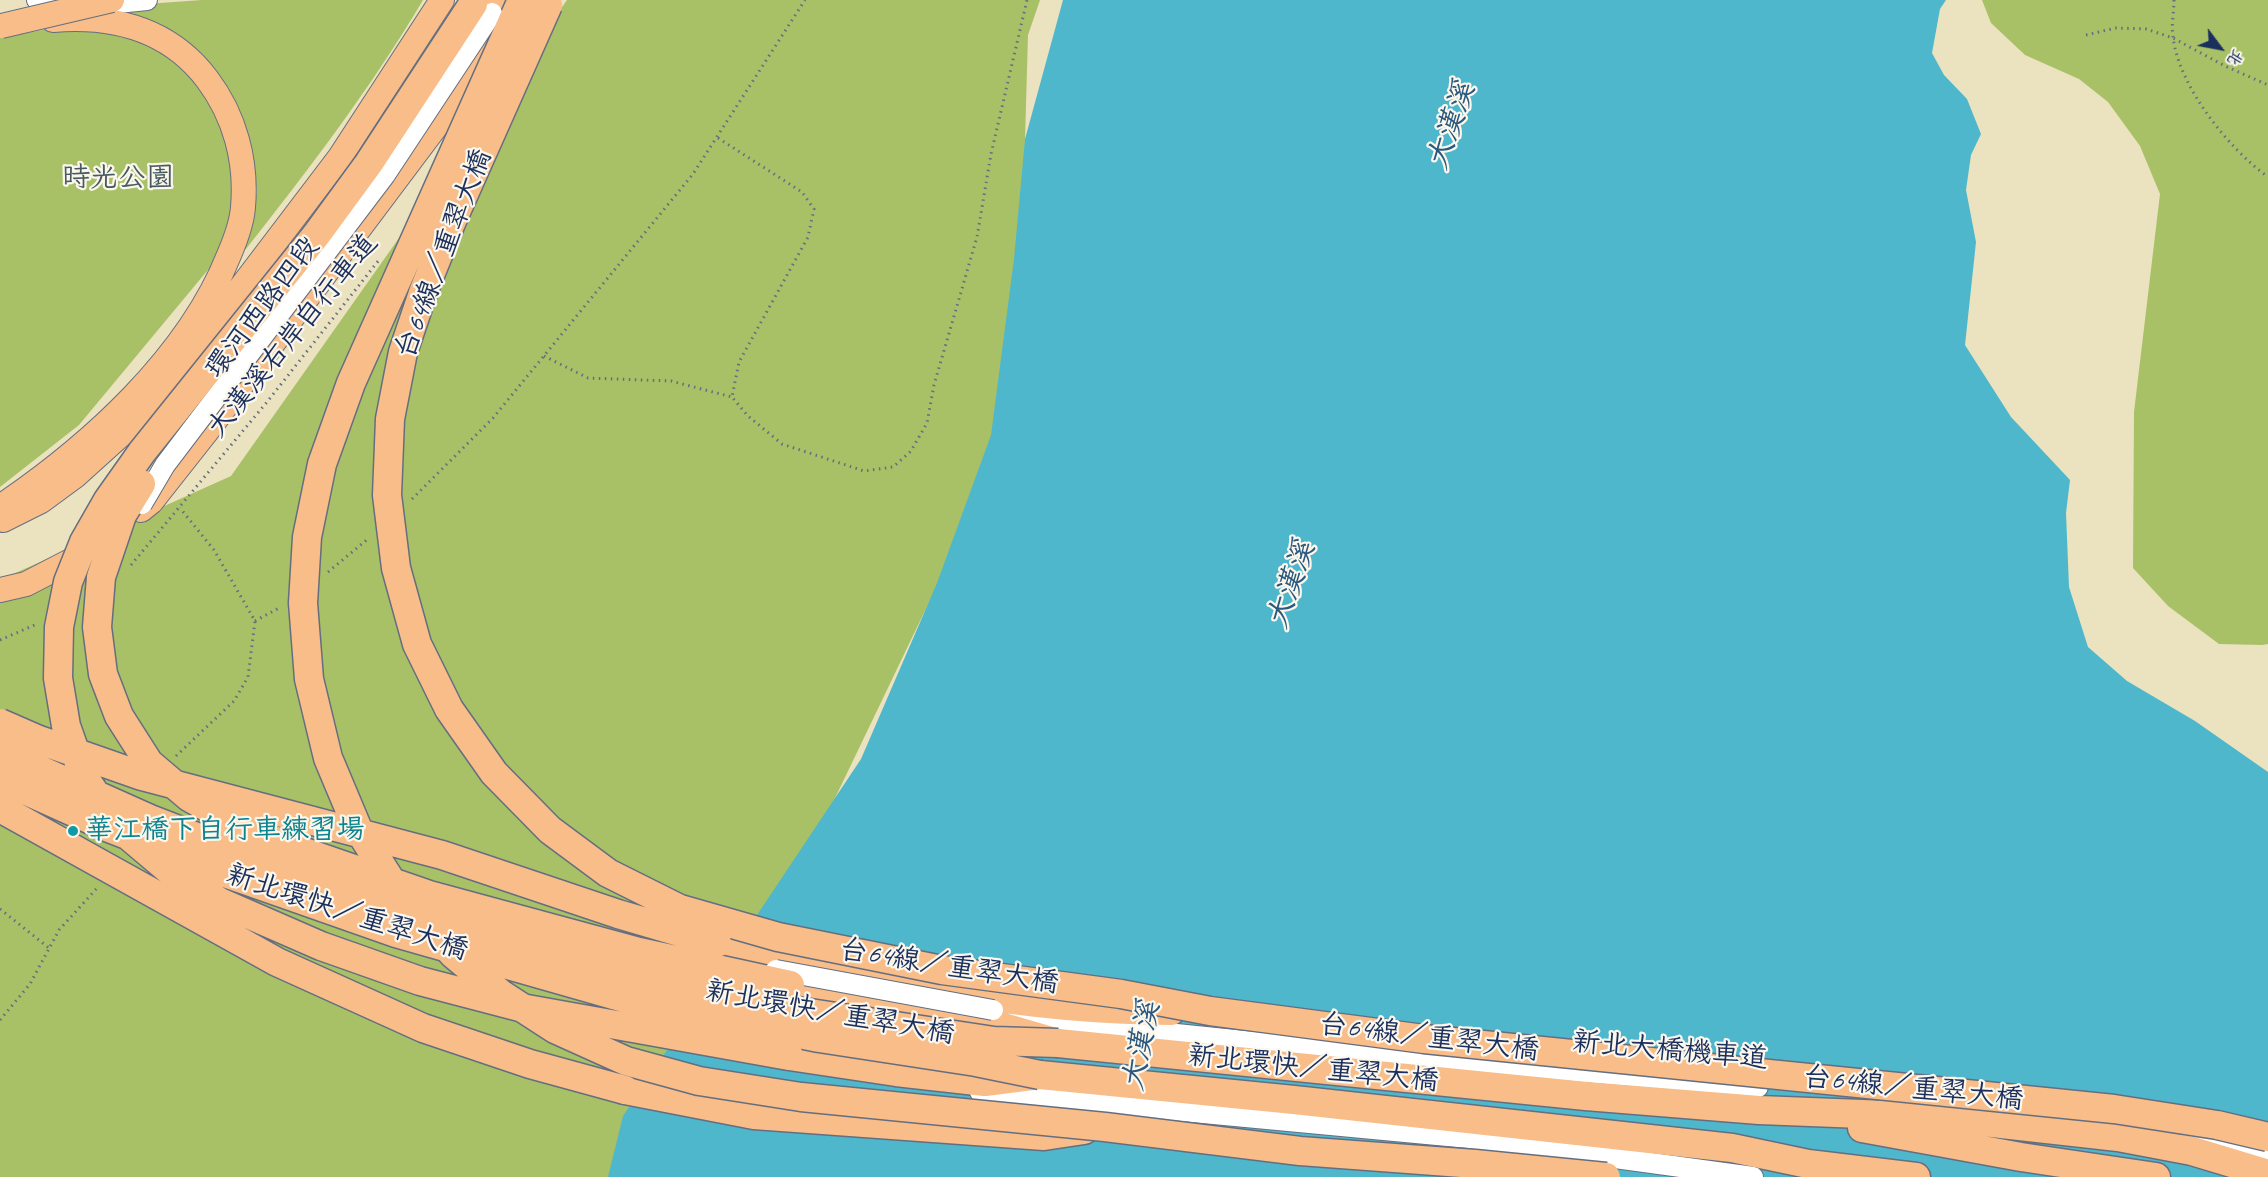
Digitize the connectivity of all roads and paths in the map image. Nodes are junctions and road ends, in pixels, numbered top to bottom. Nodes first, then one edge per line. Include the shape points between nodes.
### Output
1 (38, 0) edge
2 (89, 0) edge
3 (112, 0) edge
4 (147, 0) edge
5 (442, 0) edge
6 (517, 0) edge
7 (804, 0) edge
8 (1027, 0) edge
9 (2174, 0) edge
10 (540, 2) edge
11 (483, 4) edge
12 (58, 8) junction
13 (0, 24) edge
14 (2085, 35) dead end
15 (2173, 38) junction
16 (2268, 85) edge
17 (718, 138) junction
18 (2268, 177) edge
19 (380, 259) dead end
20 (544, 356) junction
21 (732, 398) junction
22 (410, 501) dead end
23 (0, 507) edge
24 (180, 508) junction
25 (0, 521) edge
26 (377, 531) dead end
27 (128, 568) dead end
28 (324, 576) dead end
29 (0, 590) edge
30 (280, 607) dead end
31 (255, 621) junction
32 (40, 622) dead end
33 (0, 640) edge
34 (0, 723) edge
35 (0, 753) edge
36 (172, 760) dead end
37 (0, 779) edge
38 (0, 808) edge
39 (102, 883) dead end
40 (0, 909) edge
41 (49, 948) junction
42 (1210, 1011) junction
43 (0, 1020) edge
44 (1058, 1043) junction
45 (1040, 1075) junction
46 (1759, 1110) junction
47 (1106, 1126) junction
48 (2268, 1137) edge
49 (1732, 1148) junction
50 (2268, 1154) edge
51 (2268, 1174) edge
52 (1606, 1177) edge
53 (1753, 1177) edge
54 (1916, 1177) edge
55 (2082, 1177) edge
56 (2156, 1177) edge

1 - 12 street
2 - 12 street
3 - 13 main road, bridge
4 - 12 street
5 - 25 main road, 環河西路四段 via 340,157 147,411 75,476 41,501
6 - 29 main road, 環河西路四段 via 473,77 151,502 95,548 26,584
7 - 17 path
8 - 21 path via 991,154 977,237 934,384 927,423 911,451 893,467 864,471 782,444
9 - 15 path
10 - 42 highway, 台64線／重翠大橋, bridge via 424,290 403,352 390,419 387,495 396,568 417,644 449,709 494,773 550,830 608,873 680,909 778,937 942,970 1121,994
10 - 47 highway, 台64線／重翠大橋, bridge via 351,383 322,464 307,537 303,603 309,679 328,758 357,827 398,892 453,954 501,994 555,1029 626,1061 699,1081 801,1097
11 - 44 highway, bridge via 377,170 155,460 122,515 101,577 97,627 103,674 119,716 149,763 189,797 240,826 290,847 429,895 639,952 993,1024
11 - 45 highway, bridge via 317,234 142,452 84,542 68,582 58,627 58,678 66,726 84,777 118,827 169,870 220,902 321,946 420,981 527,1010 789,1056 985,1082
11 - 50 street, 新北大橋機車道, bridge via 385,175 165,465 133,520 112,580 108,626 114,670 128,709 157,755 190,784 237,812 304,839 433,882 643,941 794,974 1060,1022 1351,1052 2121,1119 2198,1134
11 - 53 street, bridge via 244,312 126,455 72,538 56,579 46,625 46,678 54,729 73,781 110,834 162,878 216,912 315,957 416,991 525,1020 894,1083 1469,1138
12 - 13 street
13 - 23 main road, bridge via 109,20 139,29 171,46 200,71 228,112 236,132 243,209 234,243 213,292 140,390 63,460
14 - 15 path via 2116,28 2146,29
15 - 16 path
15 - 18 path via 2185,78 2217,129 2249,164
17 - 20 path
17 - 21 path via 802,192 814,209 808,237 739,362
19 - 24 path, 大漢溪右岸自行車道
20 - 21 path via 588,378 671,381
20 - 22 path via 493,417
24 - 27 path, 大漢溪右岸自行車道
24 - 31 path via 214,550
26 - 28 path
30 - 31 path
31 - 36 path via 248,677 234,701
32 - 33 path
34 - 42 highway, bridge via 142,776 442,855 717,943 825,968 996,998 1119,1011
35 - 44 highway, 新北環快／重翠大橋, bridge via 150,819 277,868 466,930 615,970 797,1011 994,1041
37 - 45 highway, 新北環快／重翠大橋, bridge via 214,869 396,933 624,998 819,1038
38 - 47 highway, bridge via 277,962 423,1028 530,1064 625,1090 754,1114 1044,1136
39 - 41 path via 59,930
40 - 41 path
41 - 43 path via 30,984
42 - 48 highway, 台64線／重翠大橋, bridge via 1424,1039 2114,1109
44 - 46 highway, 新北環快／重翠大橋
45 - 49 highway, 新北環快／重翠大橋
46 - 51 highway, 新北環快／重翠大橋 via 1939,1117 2118,1137 2193,1151
46 - 56 highway
47 - 52 highway, 台64線／重翠大橋, bridge via 1300,1151
49 - 54 highway, 新北環快／重翠大橋 via 1808,1164
49 - 55 highway via 2023,1166

